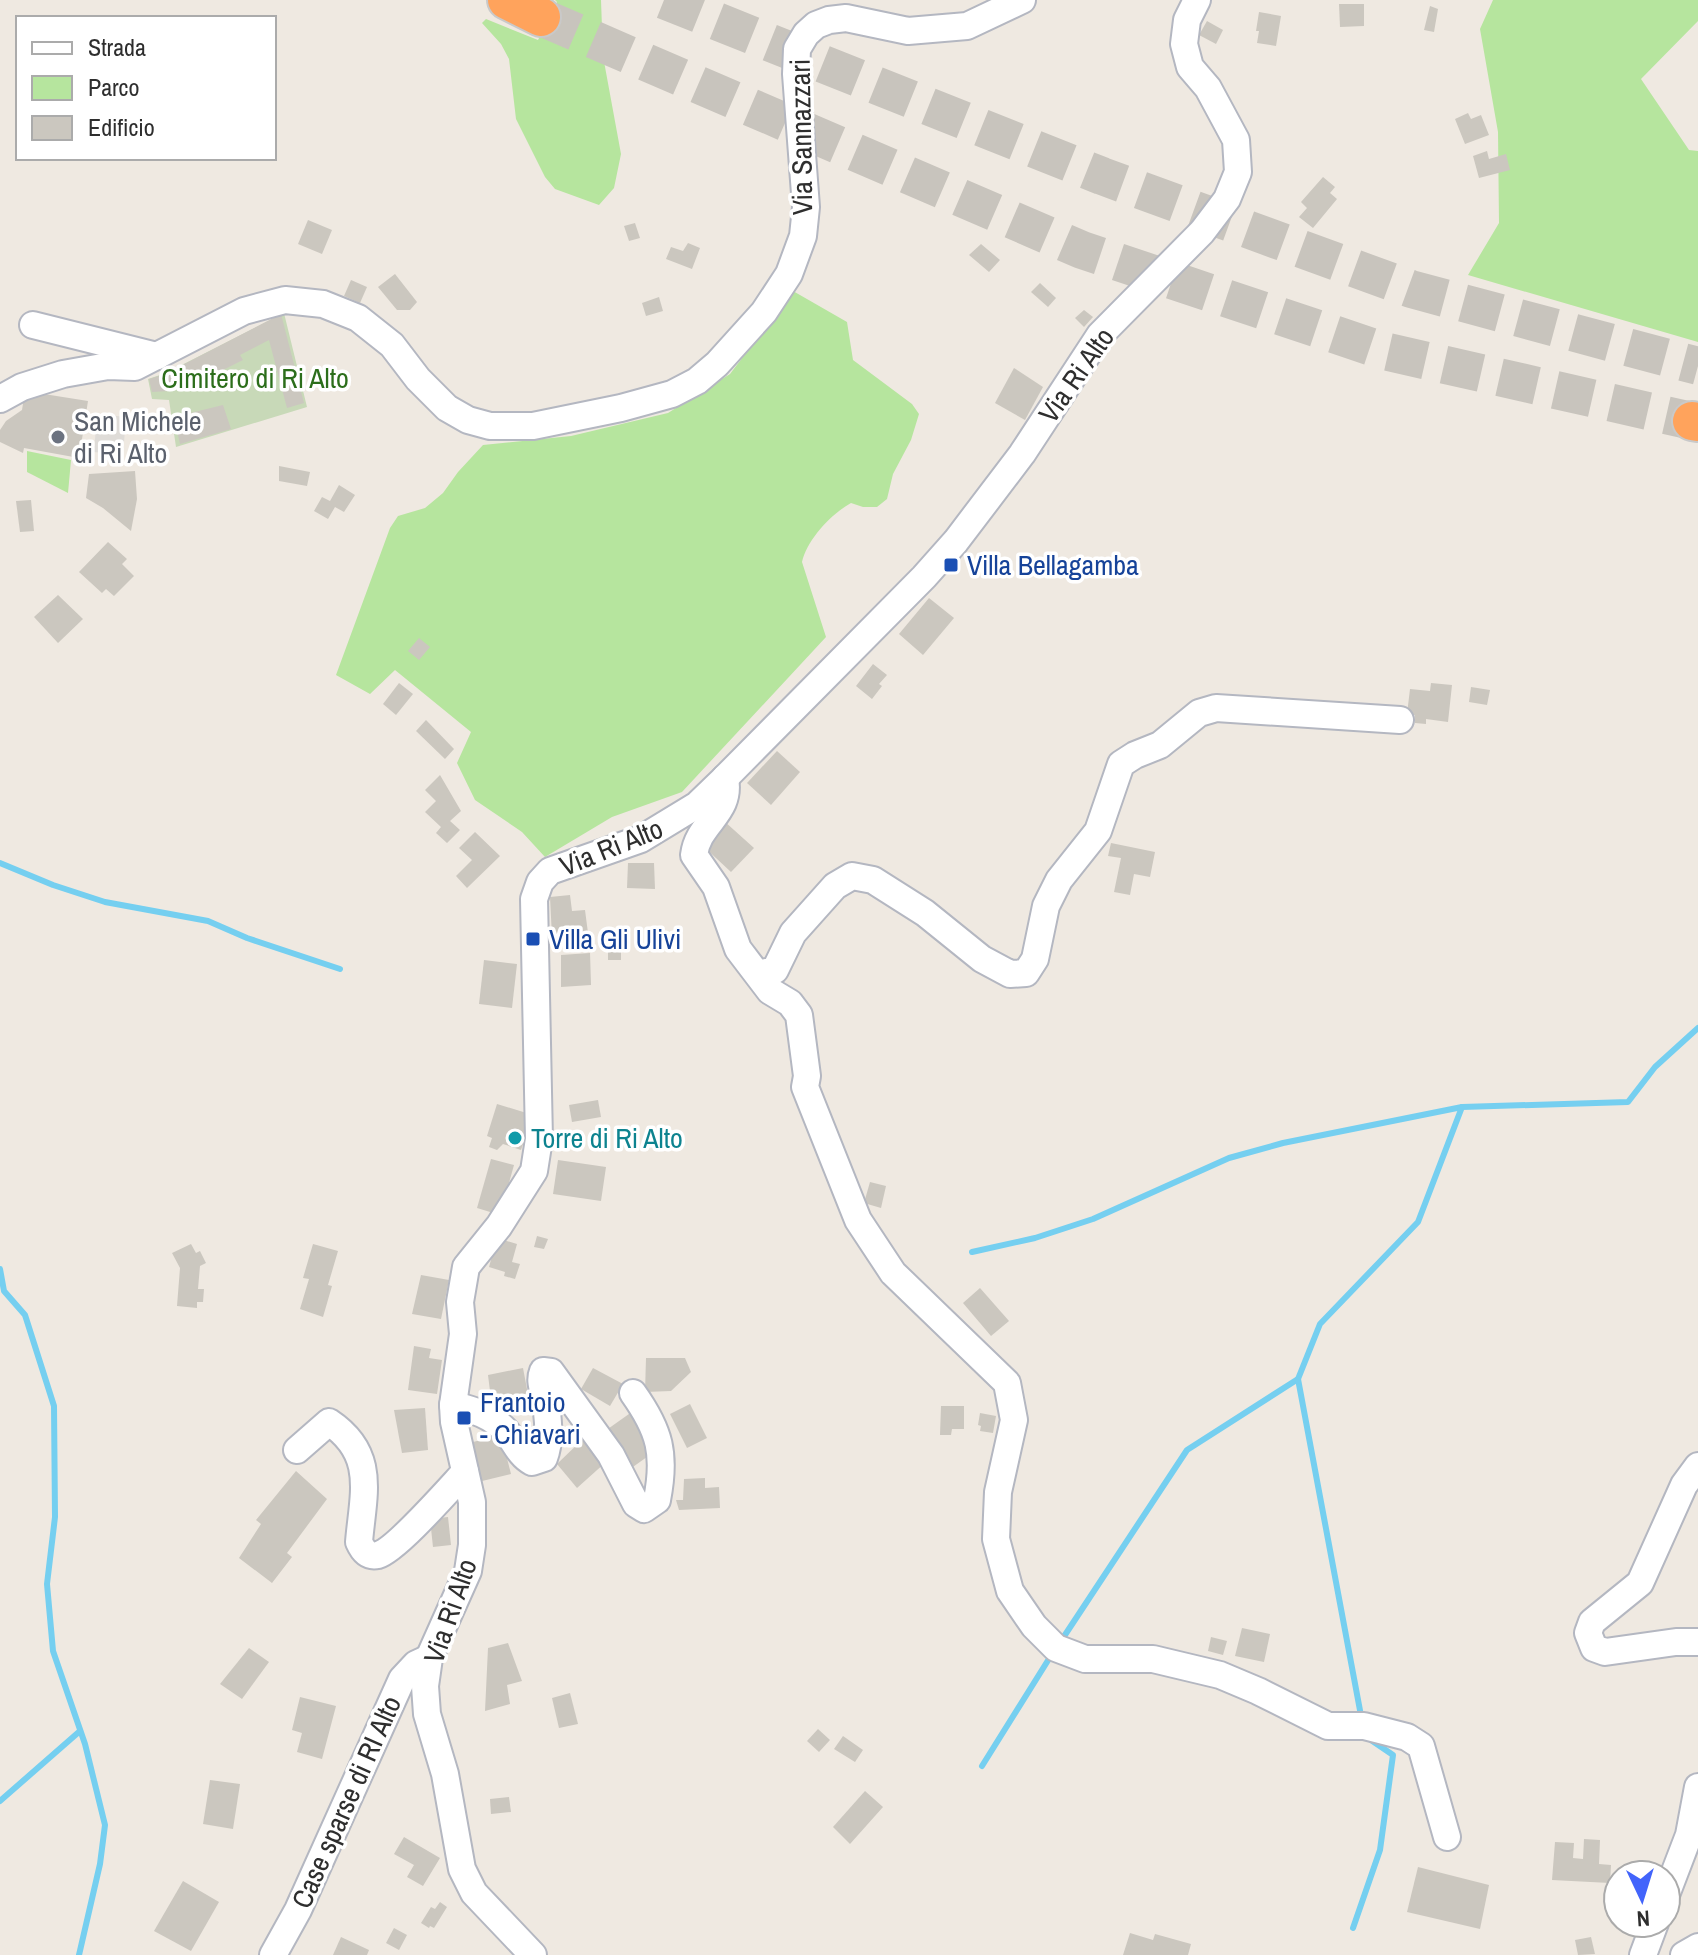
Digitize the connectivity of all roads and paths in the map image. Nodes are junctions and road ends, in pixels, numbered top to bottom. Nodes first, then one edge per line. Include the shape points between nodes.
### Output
1 (507, 0) edge
2 (1022, 0) edge
3 (1197, 0) edge
4 (541, 17) tunnel mouth
5 (33, 325) dead end
6 (157, 356) junction
7 (0, 399) edge
8 (1400, 720) dead end
9 (725, 778) junction
10 (758, 974) junction
11 (633, 1393) dead end
12 (453, 1405) junction
13 (297, 1450) dead end
14 (1698, 1466) edge
15 (465, 1472) junction
16 (1698, 1642) edge
17 (429, 1658) junction
18 (1698, 1787) edge
19 (1447, 1837) dead end
20 (1680, 1859) edge
21 (1698, 1947) edge
22 (273, 1955) edge
23 (533, 1955) edge
24 (1684, 1955) edge

1 - 4 highway
2 - 6 street, Via Sannazzari via 967,26 908,31 846,18 816,25 806,34 797,49 796,74 806,207 803,236 789,274 764,312 717,364 672,394 533,426 490,426 447,408 392,345 358,318 323,304 285,300 244,311
3 - 9 street, Via Ri Alto via 1184,44 1190,67 1208,88 1236,140 1238,172 1227,199 1202,232 1100,335 1022,454 956,541
5 - 6 street
6 - 7 street via 135,367 63,374
8 - 10 street via 1216,708 1199,713 1160,745 1121,764 1098,831 1059,880 1046,906 1035,959 1026,973 1010,974 982,959 925,913 873,880 852,876 835,886 793,933 775,970
9 - 10 street via 724,804 696,839 694,855 716,887 738,949
9 - 12 street, Via Ri Alto via 671,823 641,839 559,866 540,882 534,899 540,1077 534,1171 466,1267
10 - 19 street via 799,1015 805,1087 858,1220 893,1273 1007,1383 1014,1420 998,1492 996,1539 1010,1591 1034,1626 1056,1648 1085,1659 1153,1659 1220,1675 1328,1726 1364,1726 1407,1737 1421,1746
11 - 12 street via 658,1436 662,1457 657,1500 644,1509 551,1372 543,1371 540,1378 549,1446 544,1458 532,1462 484,1413
12 - 15 street, Via Ri Alto
13 - 15 street via 329,1422 354,1444 366,1489 359,1542 373,1555 393,1545
14 - 16 street via 1684,1485 1640,1583 1592,1622 1588,1633 1594,1648 1605,1652
15 - 17 street, Via Ri Alto via 472,1502 468,1571
17 - 22 street, Case sparse di RI Alto via 402,1679
17 - 23 street, Via Ri Alto via 427,1714 445,1774 462,1869 474,1893
18 - 20 street
21 - 24 street

